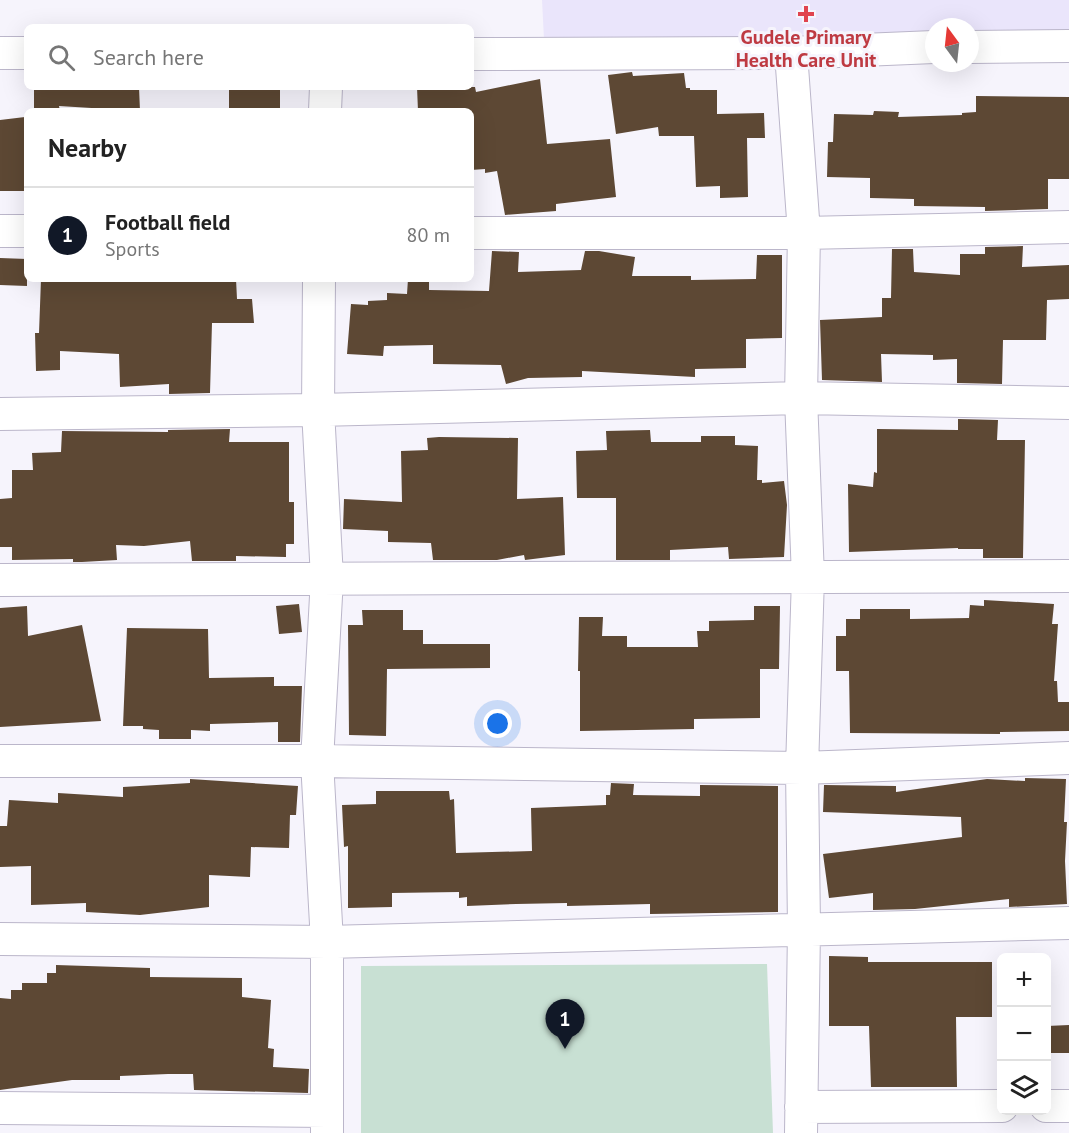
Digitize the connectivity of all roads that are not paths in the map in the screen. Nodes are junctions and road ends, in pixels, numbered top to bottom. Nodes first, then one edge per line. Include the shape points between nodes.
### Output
1 (1069, 46) edge
2 (925, 47) edge
3 (979, 47) edge
4 (790, 52) junction
5 (0, 53) edge
6 (24, 53) edge
7 (474, 54) edge
8 (326, 90) edge
9 (325, 108) edge
10 (1069, 227) edge
11 (0, 231) edge
12 (24, 231) edge
13 (474, 233) edge
14 (804, 233) junction
15 (319, 282) edge
16 (801, 398) junction
17 (1069, 403) edge
18 (318, 410) junction
19 (0, 414) edge
20 (1069, 576) edge
21 (808, 577) junction
22 (327, 578) junction
23 (0, 580) edge
24 (1069, 758) edge
25 (0, 761) edge
26 (318, 761) junction
27 (802, 768) junction
28 (1069, 923) edge
29 (804, 929) junction
30 (0, 939) edge
31 (327, 942) junction
32 (997, 1106) edge
33 (1051, 1106) edge
34 (1069, 1106) edge
35 (0, 1108) edge
36 (801, 1120) edge
37 (327, 1122) edge

1 - 3 street
2 - 4 street
4 - 7 street
4 - 14 street
5 - 6 street
8 - 9 street
10 - 14 street
11 - 12 street
13 - 14 street
14 - 16 street
15 - 18 street
16 - 17 street
16 - 18 street
16 - 21 street
18 - 19 street
18 - 22 street
20 - 21 street
21 - 22 street
21 - 27 street
22 - 23 street
22 - 26 street
24 - 27 street
25 - 26 street
26 - 27 street
26 - 31 street
27 - 29 street
28 - 29 street
29 - 31 street
29 - 36 street
30 - 31 street
31 - 37 street
32 - 36 street
33 - 34 street
35 - 37 street

